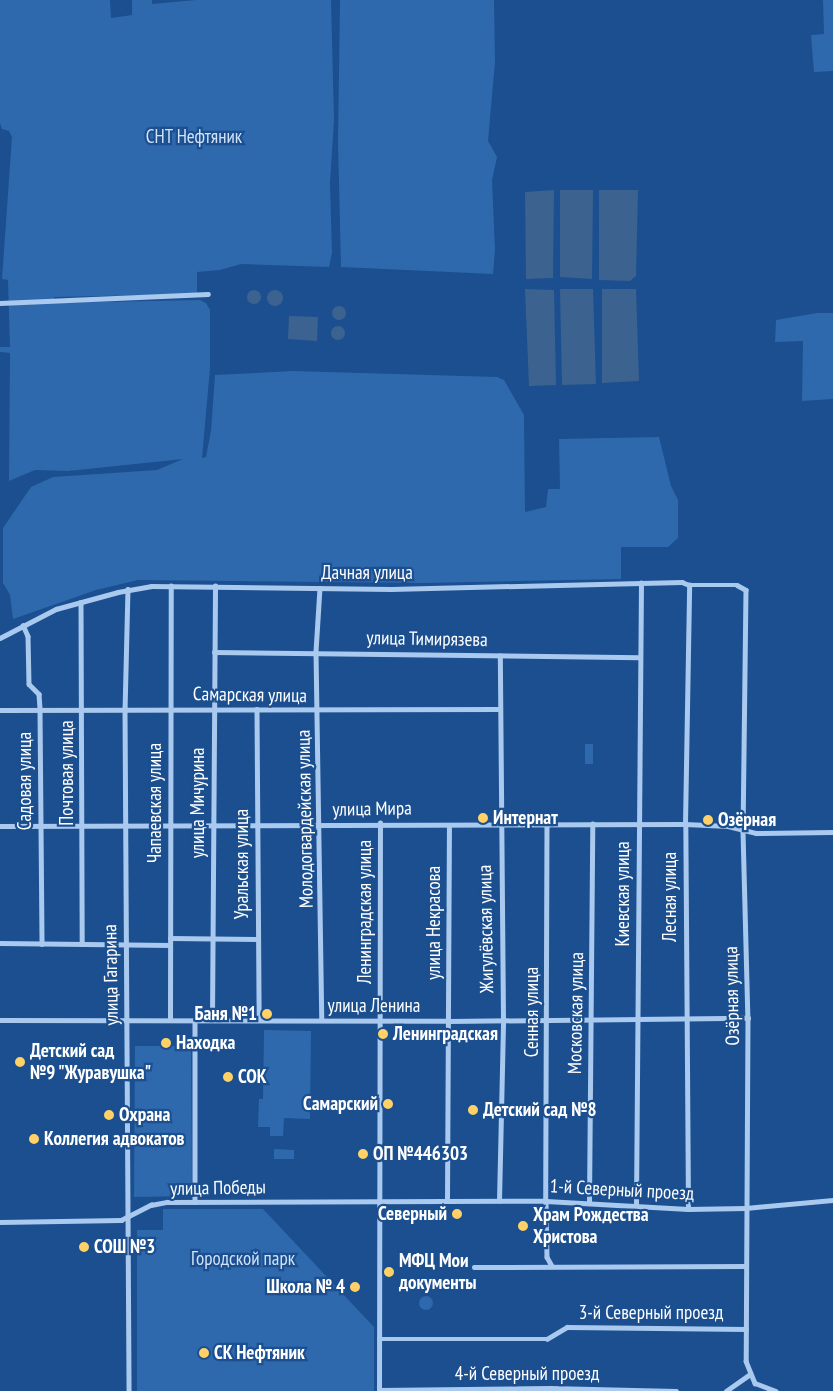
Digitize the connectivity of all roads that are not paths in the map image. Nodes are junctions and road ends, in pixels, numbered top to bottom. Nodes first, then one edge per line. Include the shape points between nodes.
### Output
1 (208, 294) dead end
2 (0, 303) edge
3 (641, 583) junction
4 (171, 586) junction
5 (215, 586) junction
6 (690, 586) junction
7 (742, 587) joint
8 (320, 588) junction
9 (128, 589) junction
10 (81, 602) junction
11 (23, 625) junction
12 (0, 638) edge
13 (214, 652) junction
14 (316, 652) junction
15 (500, 656) junction
16 (640, 657) junction
17 (82, 708) junction
18 (125, 708) junction
19 (213, 708) junction
20 (170, 709) junction
21 (257, 709) junction
22 (0, 710) edge
23 (40, 710) junction
24 (500, 710) junction
25 (319, 711) junction
26 (380, 823) junction
27 (321, 824) junction
28 (499, 824) junction
29 (547, 824) junction
30 (592, 824) junction
31 (685, 824) junction
32 (82, 825) junction
33 (126, 825) junction
34 (171, 825) junction
35 (214, 825) junction
36 (258, 825) junction
37 (638, 825) junction
38 (0, 826) edge
39 (39, 826) junction
40 (449, 826) junction
41 (743, 831) junction
42 (833, 832) edge
43 (170, 938) junction
44 (211, 938) junction
45 (257, 939) junction
46 (0, 943) edge
47 (42, 944) junction
48 (82, 944) junction
49 (126, 944) junction
50 (170, 945) junction
51 (748, 1018) junction
52 (685, 1019) junction
53 (0, 1020) edge
54 (170, 1020) junction
55 (195, 1020) junction
56 (212, 1020) junction
57 (259, 1020) junction
58 (322, 1020) junction
59 (379, 1020) junction
60 (503, 1020) junction
61 (547, 1020) junction
62 (592, 1020) junction
63 (639, 1020) junction
64 (127, 1021) junction
65 (449, 1022) junction
66 (448, 1200) junction
67 (499, 1200) junction
68 (833, 1200) edge
69 (380, 1201) junction
70 (546, 1201) junction
71 (195, 1202) junction
72 (589, 1203) junction
73 (636, 1205) junction
74 (746, 1208) junction
75 (688, 1209) junction
76 (129, 1218) junction
77 (0, 1222) edge
78 (552, 1266) junction
79 (746, 1266) junction
80 (474, 1267) dead end
81 (746, 1329) junction
82 (379, 1339) junction
83 (749, 1375) junction
84 (550, 1389) edge
85 (379, 1390) edge
86 (129, 1391) edge
87 (676, 1391) edge
88 (726, 1391) edge
89 (776, 1391) edge

1 - 2 street
3 - 6 street, Дачная улица via 682,582
3 - 8 street, Дачная улица
3 - 16 street, Киевская улица
4 - 5 street, Дачная улица
4 - 9 street, Дачная улица
4 - 20 street, Чапаевская улица
5 - 8 street, Дачная улица
5 - 13 street, улица Мичурина
6 - 7 street, Дачная улица
6 - 31 street, Лесная улица
7 - 41 street, Озёрная улица via 748,596
8 - 14 street, Молодогвардейская улица
9 - 10 street, Дачная улица
9 - 18 street, улица Гагарина
10 - 11 street, Дачная улица via 42,614
10 - 17 street, Почтовая улица
11 - 12 street, Дачная улица
11 - 23 street, Садовая улица via 28,636 29,684 39,694
13 - 14 street, улица Тимирязева
13 - 19 street, улица Мичурина
14 - 15 street, улица Тимирязева
14 - 25 street, Молодогвардейская улица
15 - 16 street, улица Тимирязева
15 - 24 street, Жигулёвская улица
16 - 37 street, Киевская улица
17 - 18 street, Самарская улица
17 - 23 street, Самарская улица
17 - 32 street, Почтовая улица
18 - 20 street, Самарская улица
18 - 33 street, улица Гагарина
19 - 20 street, Самарская улица
19 - 21 street, Самарская улица
19 - 35 street, улица Мичурина
20 - 34 street, Чапаевская улица
21 - 25 street, Самарская улица
21 - 36 street, Уральская улица
22 - 23 street, Самарская улица
23 - 39 street, Садовая улица
24 - 25 street, Самарская улица
24 - 28 street, Жигулёвская улица
25 - 27 street, Молодогвардейская улица
26 - 27 street, улица Мира
26 - 40 street, улица Мира
26 - 59 street, Ленинградская улица
27 - 36 street, улица Мира
27 - 58 street, Молодогвардейская улица
28 - 29 street, улица Мира
28 - 40 street, улица Мира
28 - 60 street, Жигулёвская улица
29 - 30 street, улица Мира
29 - 61 street, Сенная улица
30 - 37 street, улица Мира
30 - 62 street, Московская улица
31 - 37 street, улица Мира
31 - 41 street, улица Мира via 728,826
31 - 52 street, Лесная улица
32 - 33 street, улица Мира
32 - 39 street, улица Мира
32 - 48 street, Почтовая улица
33 - 34 street, улица Мира
33 - 49 street, улица Гагарина
34 - 35 street, улица Мира
34 - 43 street, Чапаевская улица
35 - 36 street, улица Мира
35 - 44 street, улица Мичурина
36 - 45 street, Уральская улица
37 - 63 street, Киевская улица
38 - 39 street, улица Мира
39 - 47 street, Садовая улица
40 - 65 street, улица Некрасова
41 - 42 street, улица Мира
41 - 51 street, Озёрная улица
43 - 44 street
43 - 50 street, Чапаевская улица
44 - 45 street
44 - 56 street, улица Мичурина
45 - 57 street, Уральская улица
46 - 47 street
47 - 48 street
48 - 49 street
49 - 50 street
49 - 64 street, улица Гагарина
50 - 54 street, Чапаевская улица
51 - 52 street, улица Ленина
51 - 74 street, Озёрная улица
52 - 63 street, улица Ленина
52 - 75 street, Лесная улица
53 - 64 street, улица Ленина
54 - 55 street, улица Ленина
54 - 64 street, улица Ленина
55 - 56 street, улица Ленина
55 - 71 street
56 - 57 street, улица Ленина
57 - 58 street, улица Ленина
58 - 59 street, улица Ленина
59 - 65 street, улица Ленина
59 - 69 street, Ленинградская улица
60 - 61 street, улица Ленина
60 - 65 street, улица Ленина
60 - 67 street, Жигулёвская улица
61 - 62 street, улица Ленина
61 - 70 street, Сенная улица
62 - 63 street, улица Ленина
62 - 72 street, Московская улица
63 - 73 street, Киевская улица
64 - 76 street, улица Гагарина
65 - 66 street, улица Некрасова
66 - 67 street, 1-й Северный проезд
66 - 69 street, 1-й Северный проезд
67 - 70 street, 1-й Северный проезд
68 - 74 street, 1-й Северный проезд
69 - 71 street, улица Победы
69 - 82 street, Ленинградская улица
70 - 72 street, 1-й Северный проезд
70 - 78 street, Сенная улица via 547,1256
71 - 76 street, улица Победы via 151,1206
72 - 73 street, 1-й Северный проезд
73 - 75 street, 1-й Северный проезд
74 - 75 street, 1-й Северный проезд
74 - 79 street, Озёрная улица
76 - 77 street, улица Победы
76 - 86 street, улица Гагарина
78 - 79 street
78 - 80 street
79 - 81 street, Озёрная улица
81 - 82 street, 3-й Северный проезд via 567,1328 547,1339
81 - 83 street, Озёрная улица
82 - 85 street, Ленинградская улица
83 - 88 street
83 - 89 street via 761,1386
84 - 85 street, 4-й Северный проезд
84 - 87 street, 4-й Северный проезд

